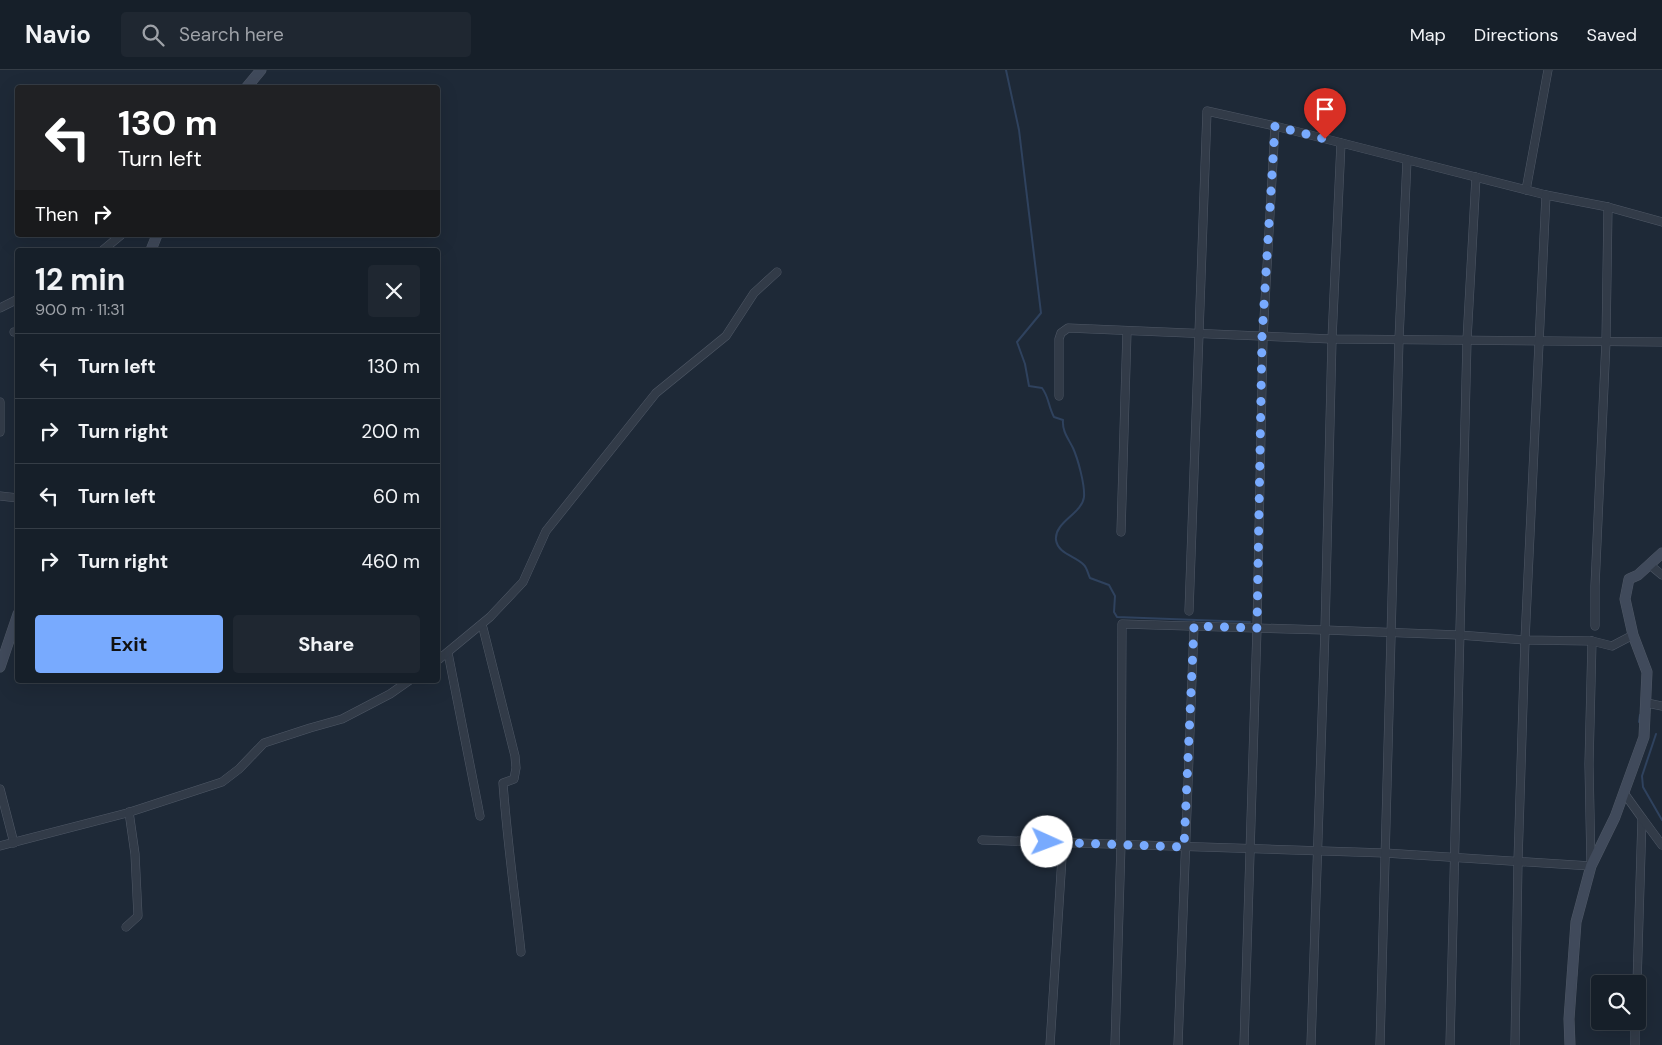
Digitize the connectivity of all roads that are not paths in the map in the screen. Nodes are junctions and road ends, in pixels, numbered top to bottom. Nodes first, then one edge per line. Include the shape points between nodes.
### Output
1 (261, 70) edge
2 (1548, 70) edge
3 (248, 85) edge
4 (1275, 126) junction
5 (1341, 143) junction
6 (1407, 160) junction
7 (1476, 177) junction
8 (1526, 190) junction
9 (1546, 195) junction
10 (1608, 207) junction
11 (1662, 222) edge
12 (119, 237) edge
13 (105, 248) edge
14 (777, 272) dead end
15 (15, 300) edge
16 (0, 308) edge
17 (1127, 330) junction
18 (1198, 333) junction
19 (1262, 337) junction
20 (1332, 339) junction
21 (1399, 339) junction
22 (1467, 340) junction
23 (1539, 340) junction
24 (1606, 341) junction
25 (1662, 342) edge
26 (1059, 396) dead end
27 (0, 402) edge
28 (0, 432) edge
29 (0, 496) edge
30 (15, 498) edge
31 (1121, 532) dead end
32 (1662, 553) edge
33 (1650, 565) junction
34 (1662, 575) edge
35 (1189, 611) dead end
36 (15, 623) edge
37 (480, 626) junction
38 (1194, 626) junction
39 (1595, 626) dead end
40 (1257, 628) junction
41 (1325, 630) junction
42 (1391, 633) junction
43 (1459, 635) junction
44 (1633, 635) junction
45 (1525, 640) junction
46 (1592, 641) junction
47 (448, 653) junction
48 (440, 659) edge
49 (0, 667) edge
50 (406, 683) edge
51 (1646, 703) junction
52 (1662, 706) edge
53 (0, 789) edge
54 (1624, 793) junction
55 (129, 812) junction
56 (480, 816) dead end
57 (1642, 818) junction
58 (982, 840) dead end
59 (1063, 842) junction
60 (14, 843) junction
61 (1121, 844) junction
62 (1662, 845) edge
63 (0, 846) edge
64 (1184, 847) junction
65 (1250, 848) junction
66 (1318, 851) junction
67 (1385, 853) junction
68 (1454, 857) junction
69 (1518, 861) junction
70 (1591, 866) junction
71 (126, 927) dead end
72 (521, 952) dead end
73 (1637, 975) edge
74 (1635, 1030) edge
75 (1050, 1045) edge
76 (1115, 1045) edge
77 (1178, 1045) edge
78 (1244, 1045) edge
79 (1311, 1045) edge
80 (1380, 1045) edge
81 (1450, 1045) edge
82 (1515, 1045) edge
83 (1570, 1045) edge
84 (1635, 1045) edge

1 - 3 street
2 - 8 street
4 - 5 street
4 - 18 street via 1207,111
4 - 19 street
5 - 6 street
5 - 20 street
6 - 7 street
6 - 21 street
7 - 8 street
7 - 22 street
8 - 9 street
9 - 10 street
9 - 23 street
10 - 11 street
10 - 24 street
12 - 13 street
14 - 37 street via 754,293 726,336 656,393 546,532 524,582
15 - 16 street
17 - 18 street
17 - 26 street via 1068,328 1061,333
17 - 31 street
18 - 19 street
18 - 35 street
19 - 20 street
19 - 40 street
20 - 21 street
20 - 41 street
21 - 22 street
21 - 42 street
22 - 23 street
22 - 43 street
23 - 24 street
23 - 45 street
24 - 25 street
24 - 39 street
27 - 28 street
29 - 30 street
32 - 33 street
33 - 34 street
33 - 44 street via 1629,579 1625,599
36 - 49 street
37 - 47 street
37 - 72 street via 515,756 514,779 503,783
38 - 40 street
38 - 61 street via 1122,624
38 - 64 street
40 - 41 street
40 - 65 street
41 - 42 street
41 - 66 street
42 - 43 street
42 - 67 street
43 - 45 street
43 - 68 street
44 - 46 street via 1608,646
44 - 51 street via 1647,672
45 - 46 street
45 - 69 street
46 - 70 street
47 - 48 street
47 - 56 street
50 - 55 street via 342,719 264,743 222,782
51 - 52 street
51 - 54 street via 1644,737
53 - 60 street
54 - 57 street
54 - 70 street via 1616,817
55 - 60 street
55 - 71 street via 138,916
57 - 62 street
57 - 73 street
58 - 59 street
59 - 61 street
59 - 75 street
60 - 63 street
61 - 64 street
61 - 76 street
64 - 65 street
64 - 77 street
65 - 66 street
65 - 78 street
66 - 67 street
66 - 79 street
67 - 68 street
67 - 80 street
68 - 69 street
68 - 81 street
69 - 70 street
69 - 82 street
70 - 83 street via 1576,922
74 - 84 street

